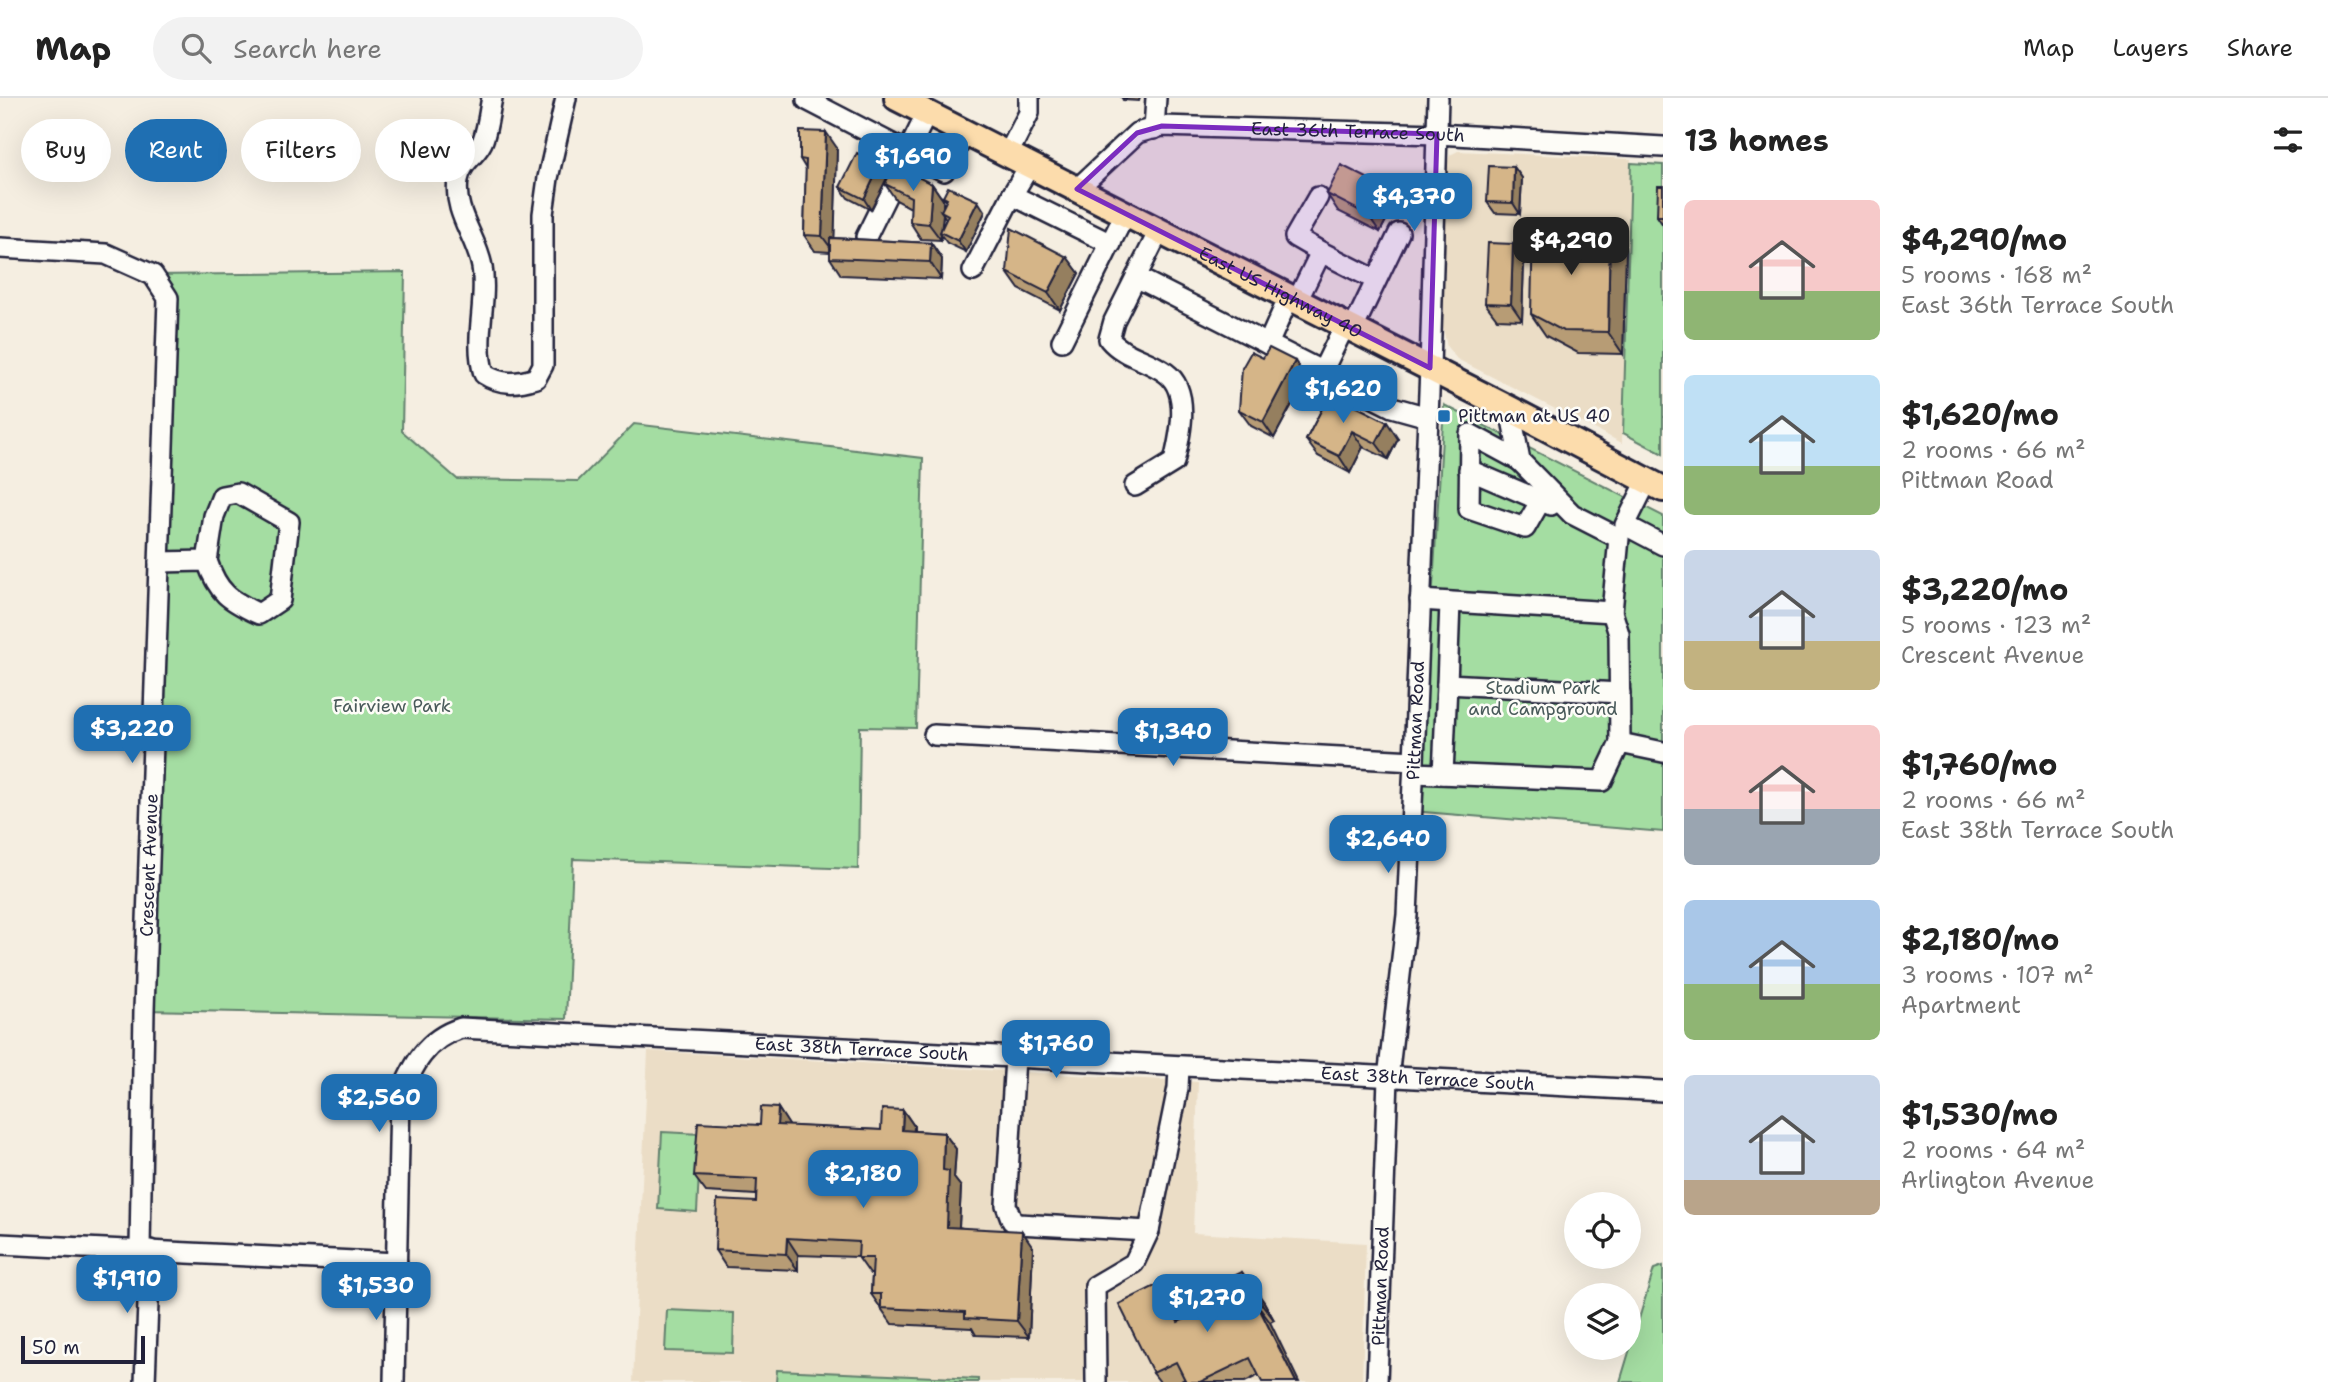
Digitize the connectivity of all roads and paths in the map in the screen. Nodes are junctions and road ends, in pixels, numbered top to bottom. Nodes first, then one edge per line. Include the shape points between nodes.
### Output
1 (492, 98) edge
2 (566, 98) edge
3 (808, 98) edge
4 (897, 98) edge
5 (1029, 98) edge
6 (1156, 98) edge
7 (1438, 98) edge
8 (927, 113) junction
9 (1154, 129) junction
10 (965, 133) junction
11 (1437, 134) junction
12 (1663, 147) edge
13 (908, 151) junction
14 (1007, 154) junction
15 (1030, 165) junction
16 (1077, 190) junction
17 (1012, 195) junction
18 (1318, 197) dead end
19 (1125, 214) junction
20 (1159, 231) junction
21 (1399, 233) dead end
22 (866, 237) edge
23 (1111, 244) junction
24 (0, 248) edge
25 (1321, 252) junction
26 (973, 271) dead end
27 (1136, 277) junction
28 (1376, 280) junction
29 (1293, 299) junction
30 (1349, 327) junction
31 (1062, 341) dead end
32 (1268, 344) junction
33 (1430, 369) junction
34 (1322, 372) junction
35 (1510, 409) junction
36 (1428, 417) junction
37 (1520, 461) junction
38 (1469, 470) junction
39 (1655, 485) edge
40 (1135, 486) dead end
41 (1541, 500) junction
42 (1572, 514) junction
43 (1622, 531) junction
44 (1663, 545) edge
45 (206, 561) junction
46 (159, 562) junction
47 (1420, 600) junction
48 (1450, 602) junction
49 (1612, 612) junction
50 (1447, 684) junction
51 (1620, 693) junction
52 (934, 734) dead end
53 (1620, 743) junction
54 (1663, 752) edge
55 (1414, 767) junction
56 (1443, 774) junction
57 (1015, 1058) junction
58 (1179, 1067) junction
59 (1388, 1078) junction
60 (1663, 1091) edge
61 (1149, 1231) junction
62 (0, 1244) edge
63 (145, 1250) junction
64 (397, 1263) junction
65 (145, 1382) edge
66 (394, 1382) edge
67 (1096, 1382) edge
68 (1377, 1382) edge

1 - 2 street via 483,142 466,160 458,177 457,195 483,271 479,359 484,374 516,384 536,378 543,365 543,214
3 - 13 street
4 - 8 main road, East US Highway 40
5 - 14 street via 1029,113
6 - 9 street
7 - 11 street, Pittman Road
8 - 10 main road, East US Highway 40
8 - 13 street
9 - 11 street, East 36th Terrace South
9 - 16 street, East 36th Terrace South via 1137,133
10 - 13 street via 944,171
10 - 14 main road, East US Highway 40
11 - 12 street, East 36th Terrace South
11 - 33 street, Pittman Road
13 - 22 street
14 - 15 main road, East US Highway 40
15 - 16 main road, East US Highway 40
15 - 17 street
16 - 19 main road, East US Highway 40
17 - 23 street
17 - 26 street
18 - 25 street via 1295,237
19 - 20 main road, East US Highway 40
19 - 23 street
20 - 27 street
20 - 29 main road, East US Highway 40
21 - 28 street
23 - 31 street
24 - 46 street, Crescent Avenue via 106,254 153,275 168,298
25 - 28 street
25 - 29 street
27 - 32 street
27 - 40 street via 1109,339 1117,349 1167,373 1183,416 1174,462
28 - 30 street
29 - 30 main road, East US Highway 40
29 - 32 street
30 - 33 main road, East US Highway 40
30 - 34 street
32 - 34 street
33 - 35 main road, East US Highway 40
33 - 36 street, Pittman Road
34 - 36 street via 1392,407
35 - 37 street
35 - 39 main road, East US Highway 40
36 - 47 street, Pittman Road
37 - 38 street via 1470,434
37 - 42 street
38 - 41 street
38 - 41 street via 1469,509 1525,528
39 - 43 street
41 - 42 street
42 - 43 street
43 - 44 street
43 - 49 street
45 - 45 street via 214,583 237,604 259,614 280,600 289,522 238,493 222,496
45 - 46 street
46 - 63 street, Crescent Avenue via 144,1010
47 - 48 street
47 - 55 street, Pittman Road
48 - 49 street
48 - 50 street
49 - 51 street via 1619,634
50 - 51 street
50 - 56 street
51 - 53 street
52 - 55 street
53 - 54 street
53 - 56 street via 1602,781
55 - 56 street
55 - 59 street, Pittman Road via 1406,915
57 - 58 street, East 38th Terrace South
57 - 61 street via 1006,1205 1012,1221
57 - 64 street, East 38th Terrace South via 461,1028 429,1045 412,1066 400,1097
58 - 59 street, East 38th Terrace South
58 - 61 street
59 - 60 street, East 38th Terrace South
59 - 68 street, Pittman Road
61 - 67 street via 1135,1263 1095,1286
62 - 63 street
63 - 64 street
63 - 65 street, Crescent Avenue
64 - 66 street

